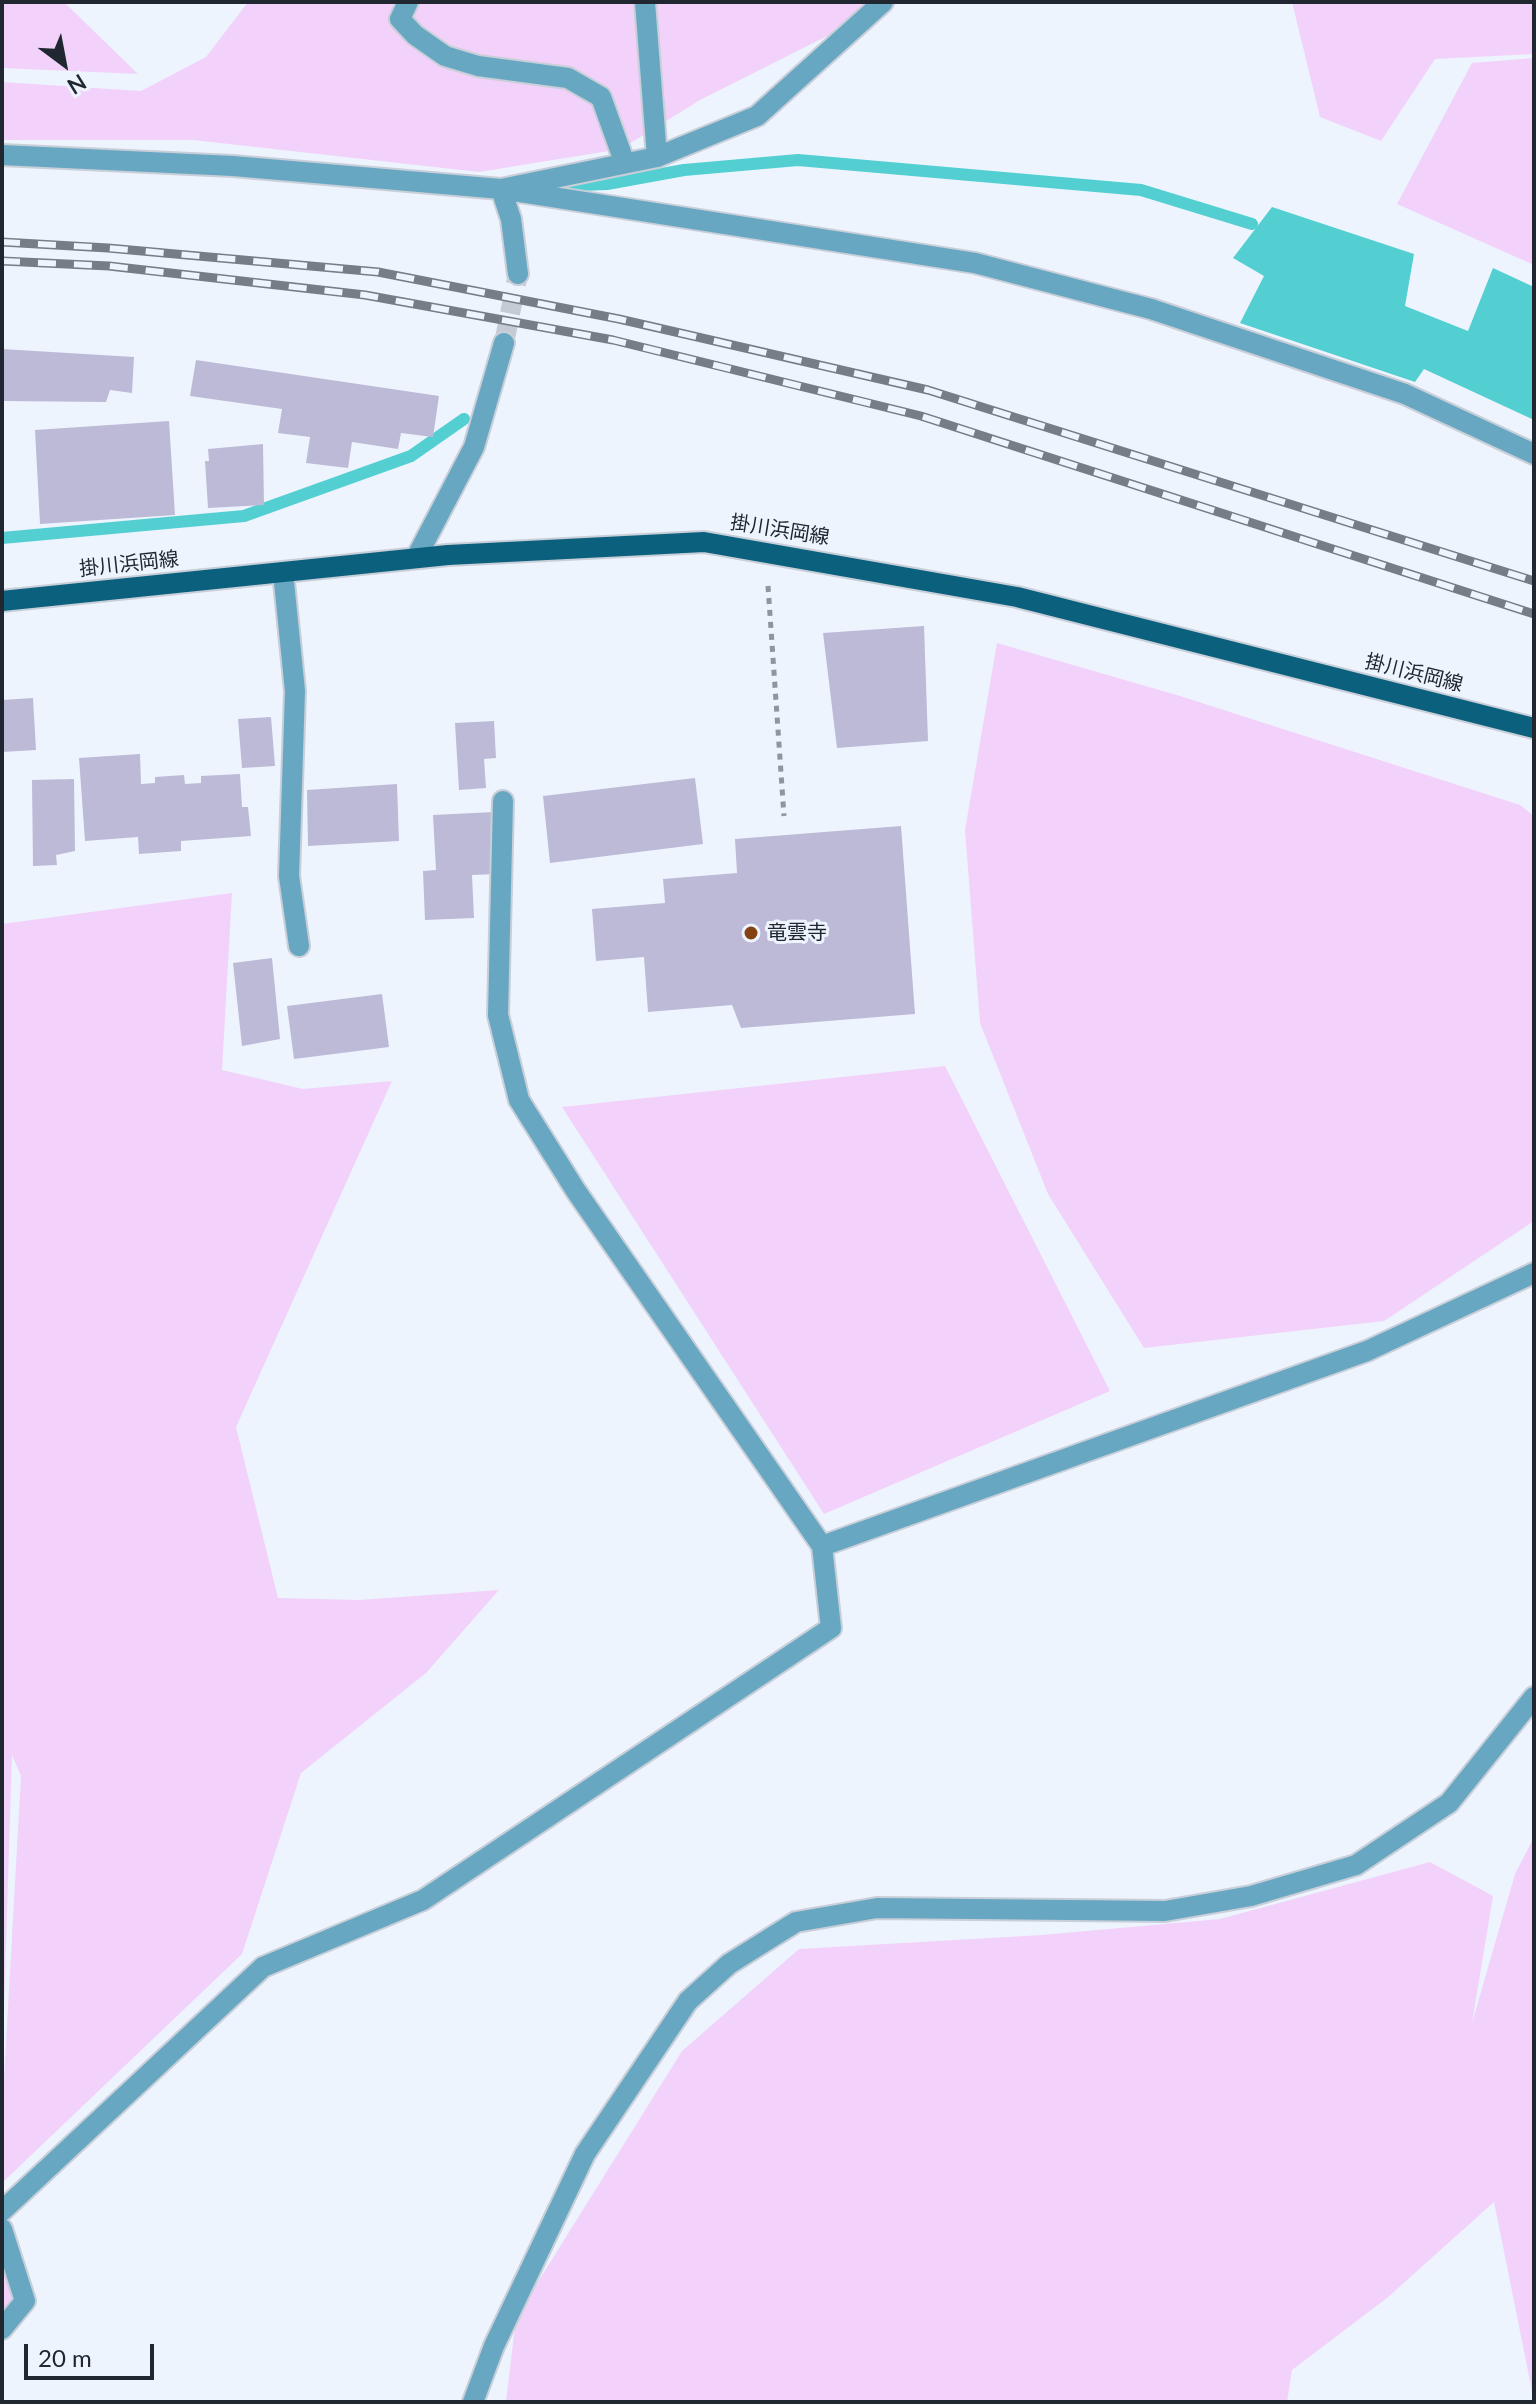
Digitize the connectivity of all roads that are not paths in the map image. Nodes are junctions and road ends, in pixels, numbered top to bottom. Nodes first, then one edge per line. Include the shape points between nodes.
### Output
1 (408, 2) edge
2 (645, 2) edge
3 (883, 2) edge
4 (2, 155) edge
5 (657, 157) junction
6 (624, 161) junction
7 (501, 189) junction
8 (518, 274) tunnel mouth
9 (504, 343) tunnel mouth
10 (1534, 454) edge
11 (416, 558) junction
12 (283, 572) junction
13 (2, 601) edge
14 (1534, 728) edge
15 (503, 801) dead end
16 (299, 946) dead end
17 (1534, 1273) edge
18 (822, 1546) junction
19 (1534, 1697) edge
20 (2, 2211) edge
21 (2, 2229) edge
22 (2, 2329) edge
23 (473, 2402) edge

1 - 6 street via 400,19 445,56 478,66 568,78 601,97
2 - 5 street
3 - 5 street via 757,116
4 - 7 street via 233,166
5 - 6 street
6 - 7 street
7 - 8 street
7 - 10 street via 975,263 1151,309 1405,394
9 - 11 street via 474,447
11 - 12 main road, 掛川浜岡線
11 - 14 main road, 掛川浜岡線 via 704,542 766,551 1017,597
12 - 13 main road, 掛川浜岡線
12 - 16 street via 295,691 289,876
15 - 18 street via 498,1015 519,1100
17 - 18 street via 1367,1351
18 - 20 street via 831,1628 423,1900 263,1967
19 - 23 street via 1449,1803 1356,1865 1251,1896 1165,1911 877,1908 796,1922 729,1964 688,2001 585,2154
21 - 22 street via 25,2301

